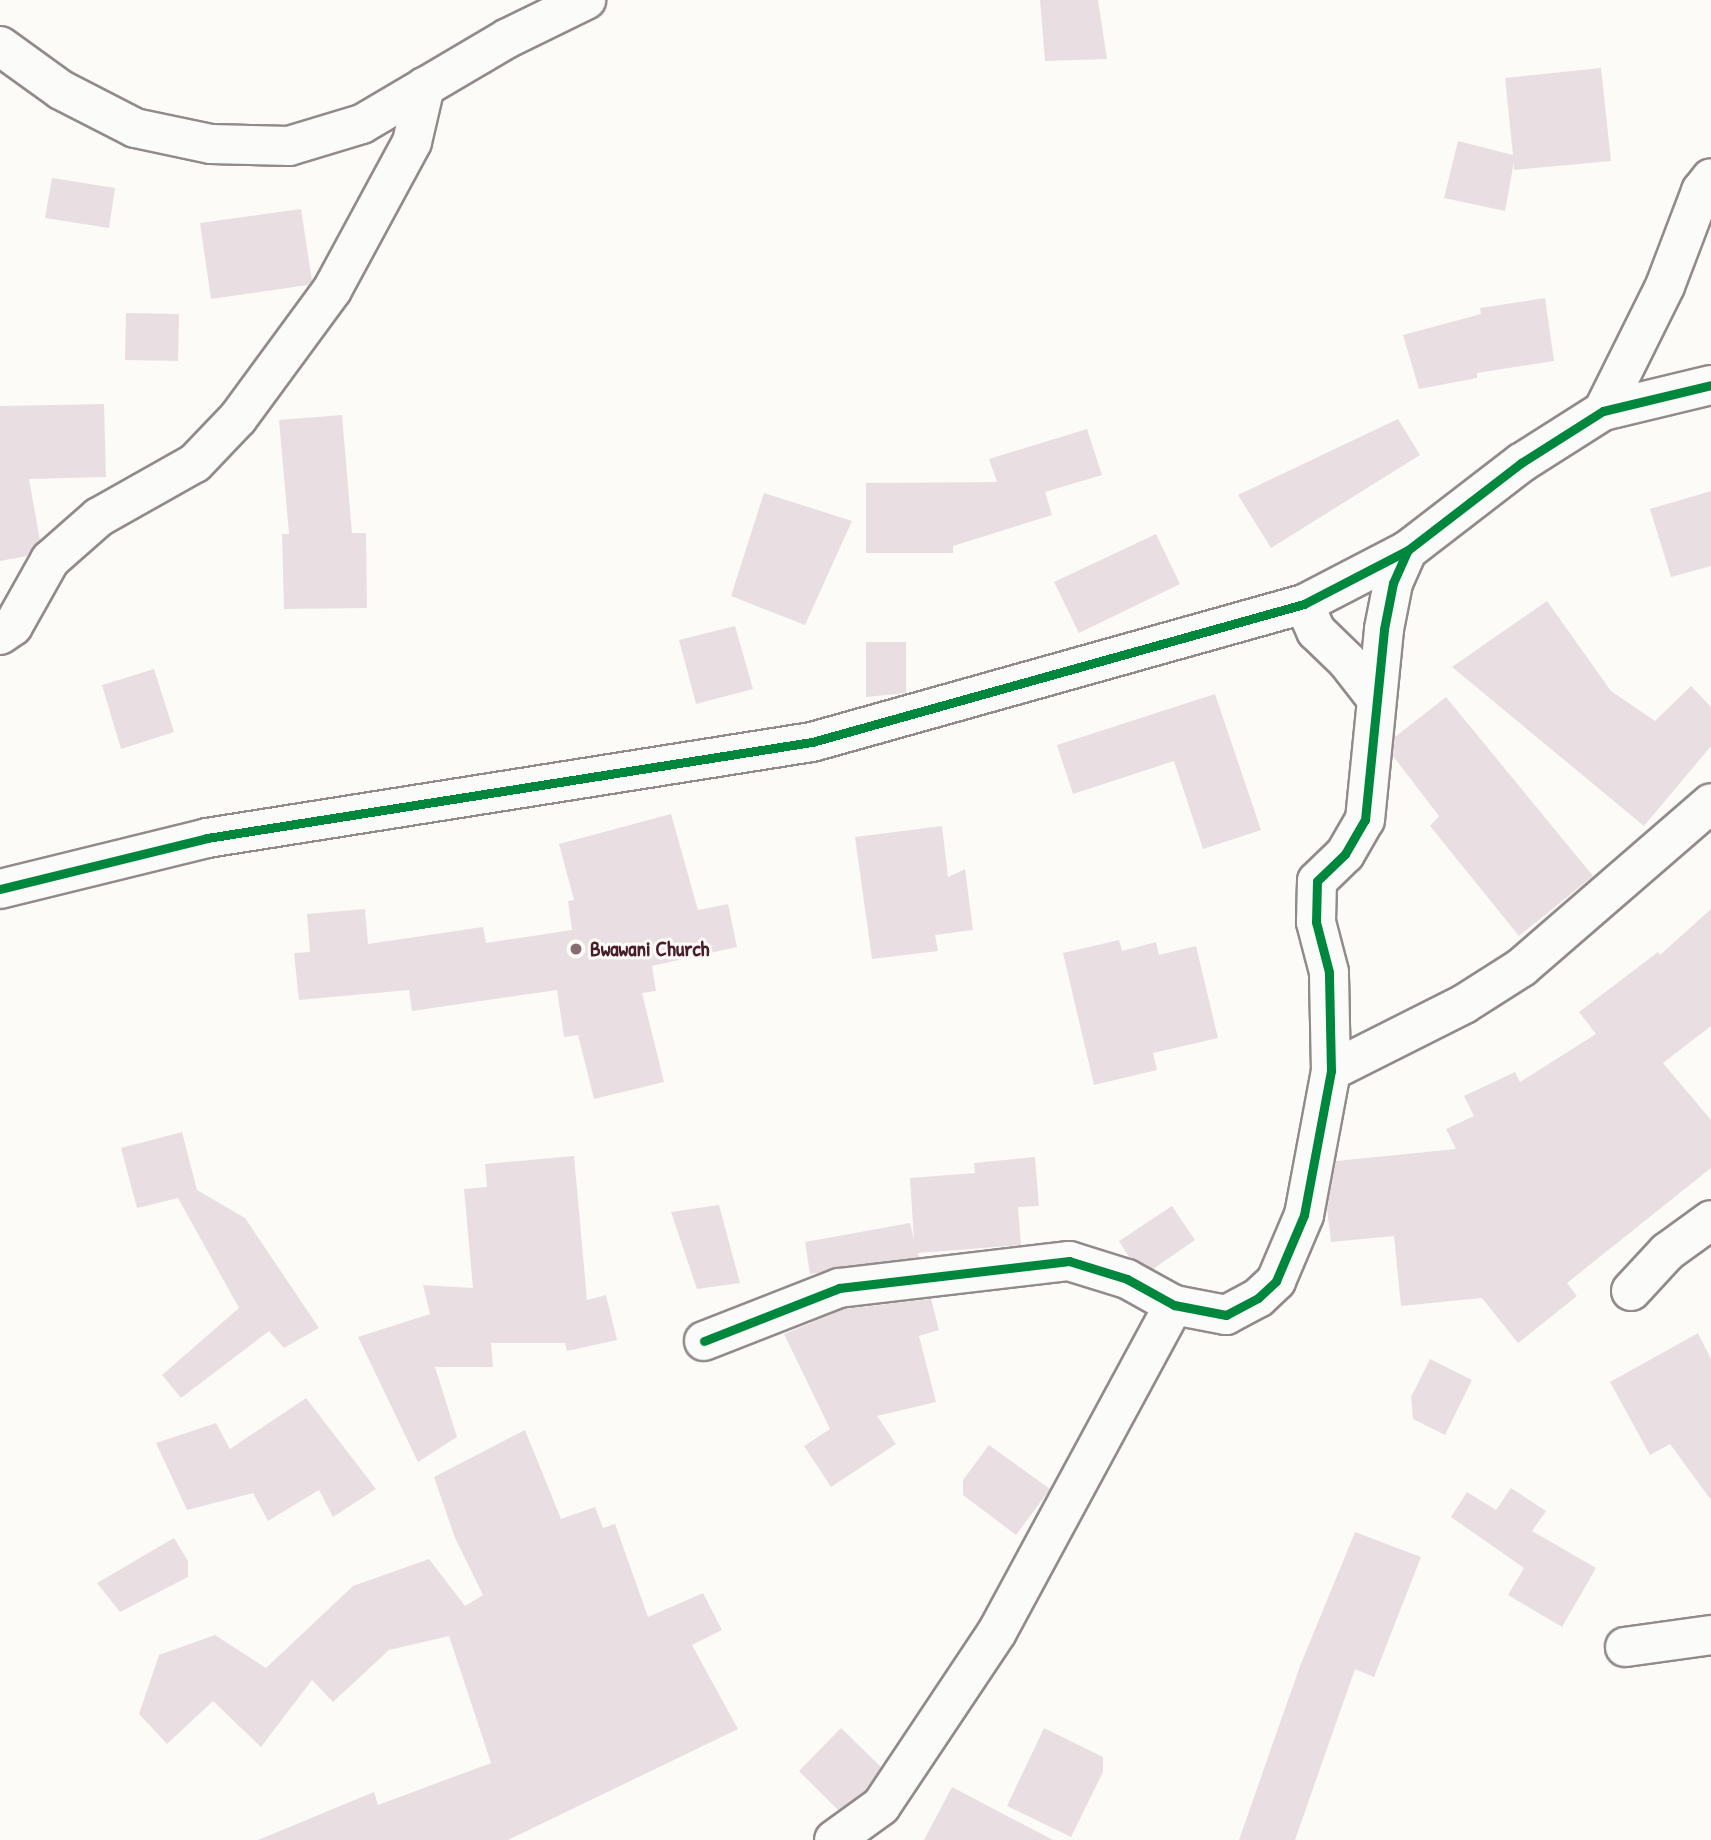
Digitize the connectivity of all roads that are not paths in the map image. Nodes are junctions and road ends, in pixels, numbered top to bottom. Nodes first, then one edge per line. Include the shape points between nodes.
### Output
1 (586, 0) edge
2 (0, 46) edge
3 (425, 86) junction
4 (1711, 177) edge
5 (1711, 385) edge
6 (1603, 411) junction
7 (1408, 550) junction
8 (1304, 604) junction
9 (0, 635) edge
10 (1375, 697) junction
11 (1711, 803) edge
12 (0, 889) edge
13 (1331, 1071) junction
14 (1711, 1220) edge
15 (1631, 1291) dead end
16 (1174, 1306) junction
17 (704, 1341) dead end
18 (1711, 1635) edge
19 (1625, 1647) dead end
20 (834, 1840) edge

1 - 3 street
2 - 3 street via 61,90 135,128 211,144 289,146 362,124
3 - 9 street via 412,142 332,290 238,418 195,463 99,517 50,561 13,626
4 - 6 street via 1701,191 1665,286
5 - 6 street
6 - 7 street via 1521,463
7 - 8 street
7 - 10 street via 1392,583
8 - 10 street via 1316,631 1348,661
8 - 12 street via 813,742 207,838
10 - 13 street via 1364,820 1345,854 1317,881 1316,922 1329,972
11 - 13 street via 1522,967 1464,1004
13 - 16 street via 1304,1215 1276,1281 1258,1298 1226,1315
14 - 15 street via 1667,1252
16 - 17 street via 1127,1279 1069,1261 839,1288
16 - 20 street via 997,1632 881,1806
18 - 19 street

